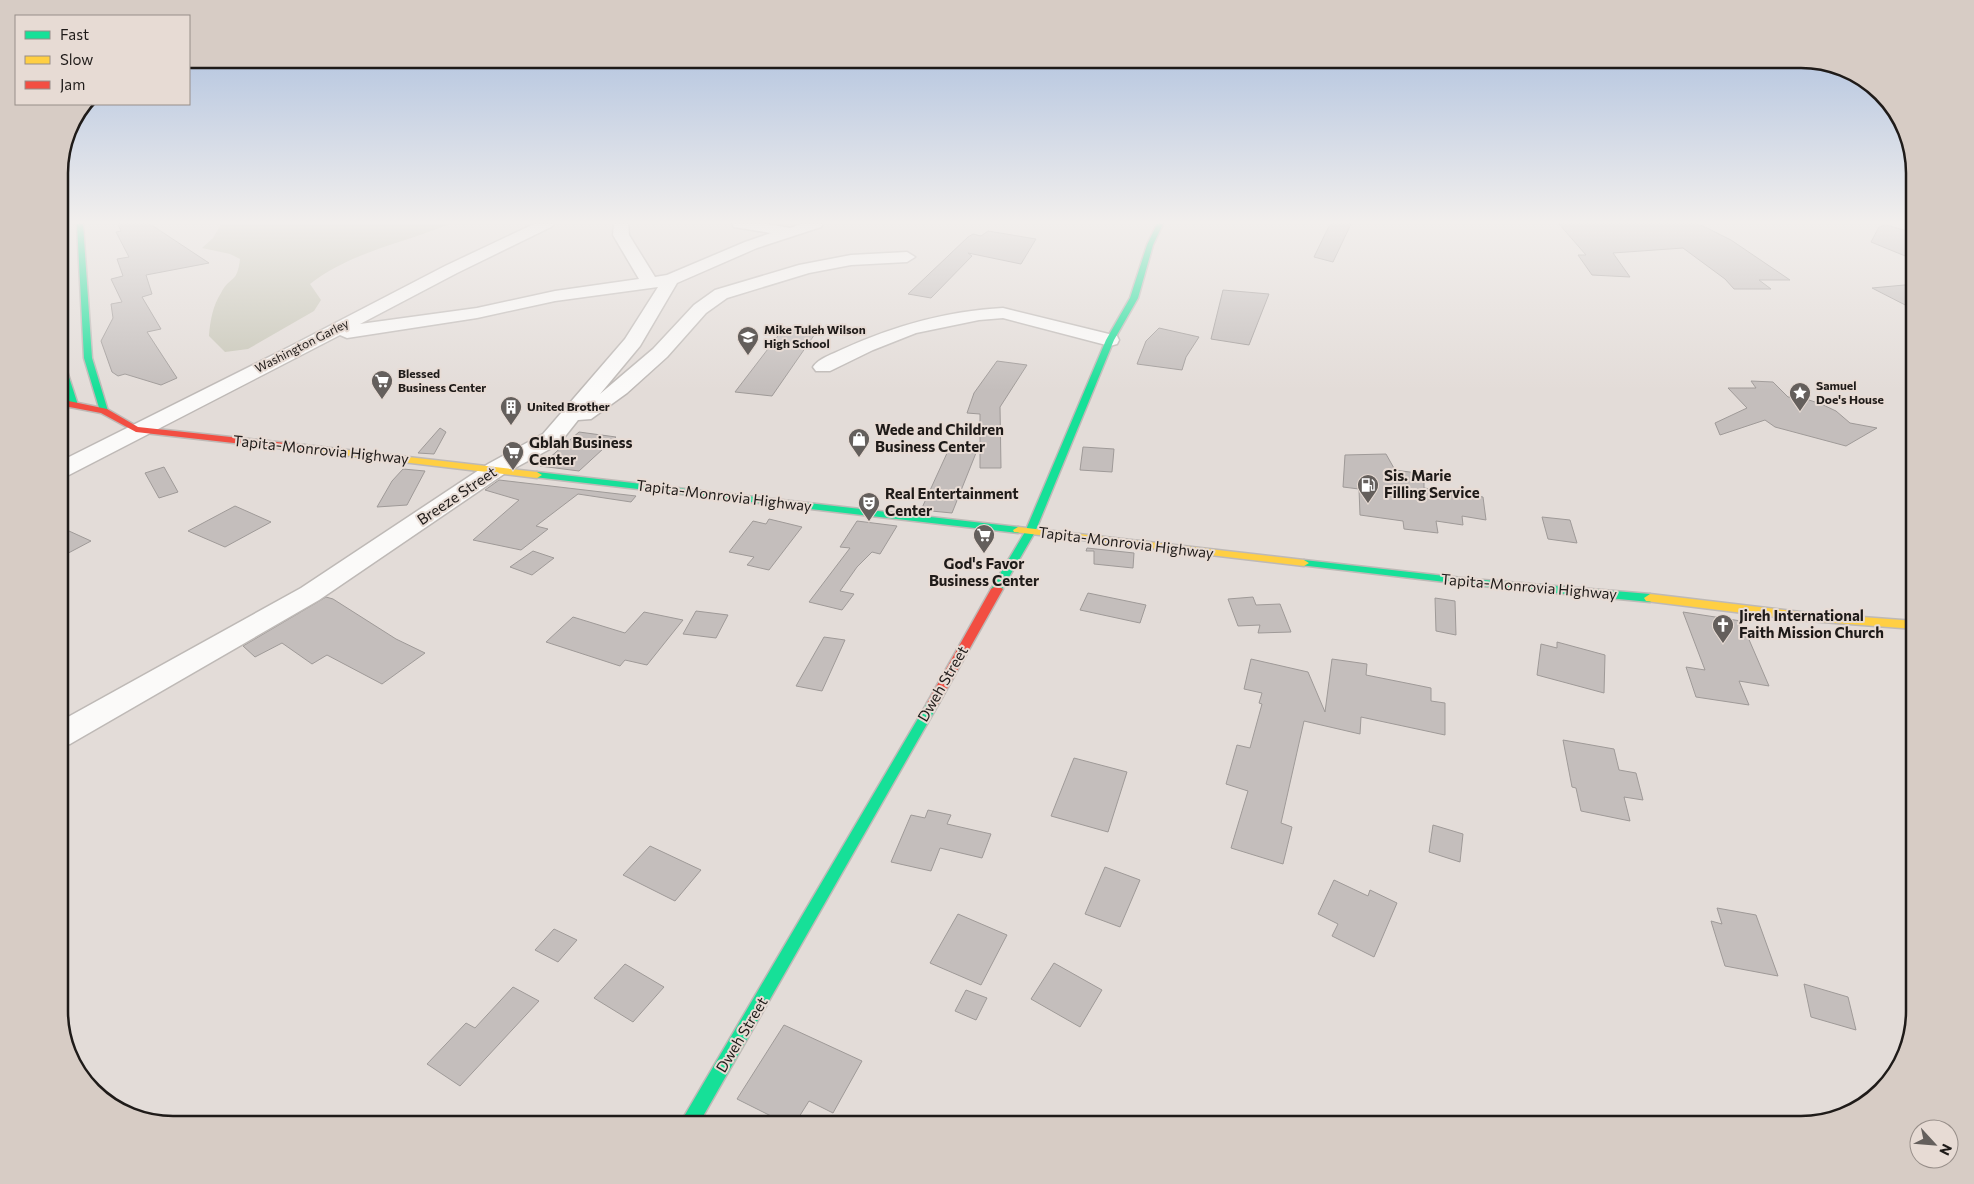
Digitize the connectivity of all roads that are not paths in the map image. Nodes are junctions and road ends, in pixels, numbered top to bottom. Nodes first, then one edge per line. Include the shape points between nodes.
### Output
1 (83, 279) edge
2 (431, 279) edge
3 (664, 279) edge
4 (776, 279) edge
5 (1140, 279) edge
6 (660, 281) junction
7 (1110, 340) junction
8 (295, 351) junction
9 (823, 367) dead end
10 (68, 386) edge
11 (68, 404) edge
12 (74, 405) junction
13 (104, 411) junction
14 (136, 429) junction
15 (551, 439) junction
16 (68, 466) edge
17 (496, 469) junction
18 (1030, 532) junction
19 (1906, 624) edge
20 (68, 731) edge
21 (693, 1116) edge

1 - 13 main road via 88,358
2 - 8 street, Washington Garley
3 - 6 street
4 - 15 street via 721,294 700,309 660,353 620,389
5 - 7 main road, Dweh Street via 1134,298
6 - 8 street via 555,296 477,313 384,325 329,336
6 - 15 street, Breeze Street via 632,342
7 - 9 street via 1003,313 987,314 888,335
7 - 18 main road, Dweh Street
8 - 14 street, Washington Garley
10 - 12 main road
11 - 12 main road, Tapita-Monrovia Highway
12 - 13 main road, Tapita-Monrovia Highway
13 - 14 main road, Tapita-Monrovia Highway
14 - 16 street, Washington Garley
14 - 17 main road, Tapita-Monrovia Highway
15 - 17 street, Breeze Street
17 - 18 main road, Tapita-Monrovia Highway
17 - 20 street, Breeze Street via 310,594
18 - 19 main road, Tapita-Monrovia Highway via 1471,582
18 - 21 main road, Dweh Street

